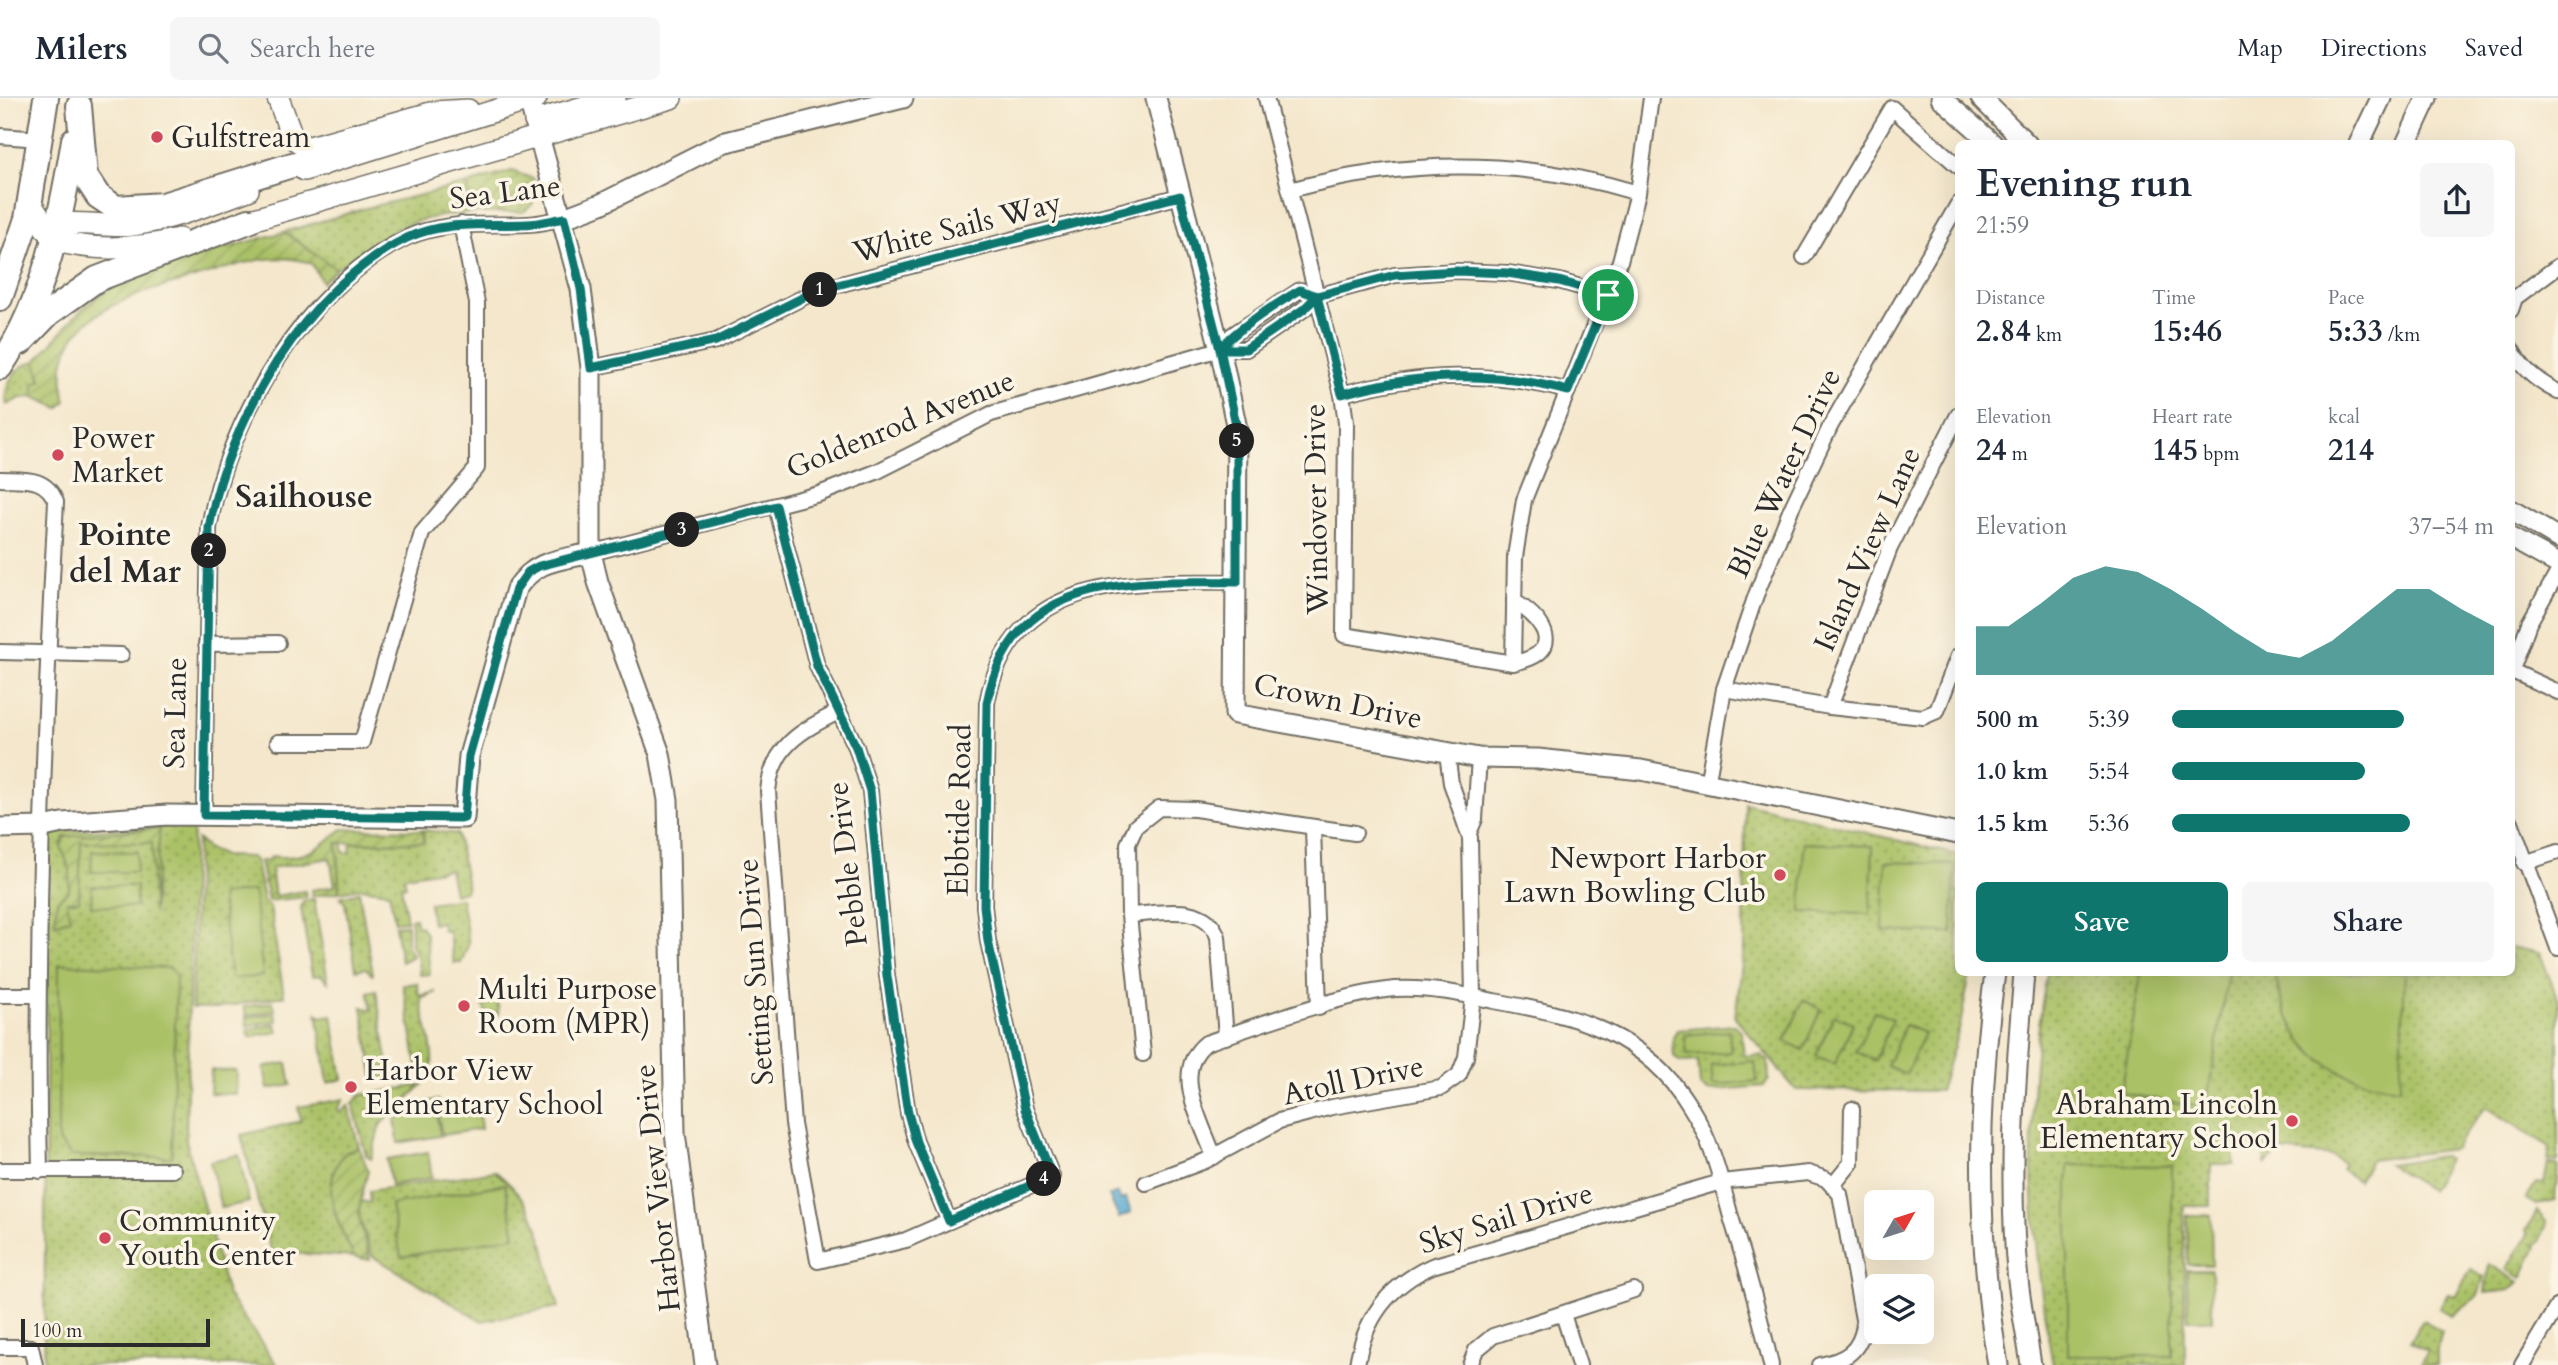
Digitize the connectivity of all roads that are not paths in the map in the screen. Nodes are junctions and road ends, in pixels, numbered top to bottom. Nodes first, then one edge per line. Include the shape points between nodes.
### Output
1 (46, 98) edge
2 (278, 98) edge
3 (615, 98) edge
4 (671, 98) edge
5 (903, 98) edge
6 (1156, 98) edge
7 (1266, 98) edge
8 (1651, 98) edge
9 (1941, 98) edge
10 (1981, 98) edge
11 (2381, 98) edge
12 (2427, 98) edge
13 (80, 102) edge
14 (502, 109) junction
15 (535, 114) edge
16 (0, 136) edge
17 (40, 139) junction
18 (1988, 140) edge
19 (2024, 140) edge
20 (2361, 140) edge
21 (2408, 140) edge
22 (1955, 163) edge
23 (320, 164) junction
24 (1290, 190) junction
25 (1638, 193) junction
26 (1180, 196) junction
27 (29, 201) junction
28 (1955, 209) edge
29 (564, 218) junction
30 (249, 221) junction
31 (461, 224) junction
32 (52, 230) junction
33 (21, 239) junction
34 (1804, 257) dead end
35 (2558, 266) edge
36 (1608, 295) junction
37 (1317, 296) junction
38 (0, 298) edge
39 (2515, 298) edge
40 (1220, 349) junction
41 (2515, 356) edge
42 (4, 361) edge
43 (591, 368) junction
44 (1568, 391) junction
45 (2558, 392) edge
46 (1342, 394) junction
47 (1955, 421) edge
48 (0, 479) edge
49 (776, 506) junction
50 (2515, 512) edge
51 (2558, 538) edge
52 (2515, 540) edge
53 (591, 553) junction
54 (2558, 564) edge
55 (2558, 572) edge
56 (1237, 582) junction
57 (1514, 601) junction
58 (278, 643) dead end
59 (206, 644) junction
60 (0, 652) edge
61 (47, 653) junction
62 (121, 655) dead end
63 (2515, 661) edge
64 (1513, 663) junction
65 (1955, 664) edge
66 (2515, 674) edge
67 (1724, 689) junction
68 (2558, 692) edge
69 (1830, 707) junction
70 (838, 712) junction
71 (278, 742) dead end
72 (1447, 753) junction
73 (1479, 758) junction
74 (1451, 783) junction
75 (1476, 785) junction
76 (1707, 785) junction
77 (204, 815) junction
78 (44, 827) junction
79 (0, 828) edge
80 (1313, 828) junction
81 (1355, 833) dead end
82 (1469, 833) junction
83 (1955, 833) edge
84 (2515, 835) edge
85 (2558, 852) edge
86 (2524, 863) junction
87 (1129, 915) junction
88 (2558, 948) edge
89 (1995, 976) edge
90 (2024, 976) edge
91 (0, 995) edge
92 (37, 995) junction
93 (1473, 997) junction
94 (1319, 1008) junction
95 (1226, 1037) junction
96 (1143, 1054) dead end
97 (1852, 1109) dead end
98 (1214, 1157) junction
99 (0, 1170) edge
100 (173, 1170) dead end
101 (40, 1171) junction
102 (1721, 1182) junction
103 (1146, 1183) dead end
104 (1834, 1184) junction
105 (949, 1221) junction
106 (1634, 1290) dead end
107 (2558, 1305) edge
108 (1563, 1314) junction
109 (0, 1347) edge
110 (35, 1365) edge
111 (705, 1365) edge
112 (1357, 1365) edge
113 (1470, 1365) edge
114 (1579, 1365) edge
115 (1771, 1365) edge
116 (1820, 1365) edge
117 (1998, 1365) edge
118 (2031, 1365) edge
119 (2522, 1365) edge

1 - 17 highway
2 - 14 main road via 292,136 306,148 434,112
3 - 15 main road
4 - 15 main road
5 - 29 street, Sea Lane via 722,143
6 - 26 street, Crown Drive
7 - 24 street, Windover Drive
8 - 25 street
9 - 18 street
10 - 19 street
11 - 20 street
12 - 21 street
13 - 23 highway via 85,176 98,196 116,208 163,205 292,165
13 - 32 highway
14 - 15 main road
14 - 23 main road
15 - 29 street, Harbor View Drive
15 - 30 main road
16 - 17 street
17 - 27 highway
22 - 34 street via 1892,108
23 - 32 main road via 160,220
24 - 25 street via 1376,171 1464,164 1552,172
24 - 37 street, Windover Drive
25 - 36 street
26 - 40 street, Crown Drive
26 - 43 street, White Sails Way via 818,290 716,341
27 - 32 main road
27 - 33 highway
28 - 67 street, Blue Water Drive via 1831,425 1756,595
29 - 31 street, Sea Lane via 530,224
29 - 43 street, Harbor View Drive via 581,289
30 - 32 main road via 153,245 80,246
30 - 42 highway via 97,279 50,313
31 - 59 street, Sea Lane via 408,237 368,263 322,304 256,393 216,489 209,528
31 - 71 street via 477,303 477,467 422,533 362,742
32 - 33 main road
32 - 42 highway via 44,273
33 - 38 highway
35 - 39 street
36 - 37 street, Goldenrod Avenue via 1533,276 1456,271 1395,275
36 - 44 street
37 - 40 street, Goldenrod Avenue via 1246,349
37 - 46 street, Windover Drive
40 - 49 street, Goldenrod Avenue via 990,414 848,484
40 - 56 street, Crown Drive via 1237,429
41 - 45 street via 2543,385
43 - 53 street, Harbor View Drive
44 - 46 street via 1531,382 1455,375 1379,384
44 - 57 street via 1524,500
46 - 64 street, Windover Drive via 1346,423 1344,635
47 - 69 street, Island View Lane via 1890,548
48 - 61 street via 40,481 51,489 56,502
49 - 53 street, Goldenrod Avenue
49 - 70 street, Pebble Drive via 817,666
50 - 51 street
52 - 54 street
53 - 77 street, Goldenrod Avenue via 539,566 528,572 516,589 469,756 464,818
53 - 111 street, Harbor View Drive via 660,754 668,800 675,1133
55 - 63 street via 2529,623
56 - 72 street, Crown Drive via 1235,714
56 - 105 street, Ebbtide Road via 1137,583 1068,597 1019,631 1007,647 991,683 986,716 984,906 1025,1109 1052,1176
57 - 64 street
57 - 64 street via 1536,614 1545,638 1533,659
58 - 59 street
59 - 77 street, Sea Lane
60 - 61 street
61 - 62 street
61 - 78 street
65 - 69 street via 1941,703 1930,715 1910,718
66 - 68 street
67 - 69 street
67 - 76 street, Blue Water Drive
70 - 105 street, Pebble Drive via 856,747 870,791 887,976 908,1113
70 - 105 street, Setting Sun Drive via 788,741 772,766 768,791 793,1124 818,1261 880,1248
72 - 73 street, Crown Drive
72 - 74 street
73 - 75 street
73 - 76 street, Crown Drive via 1641,770
74 - 75 street
74 - 82 street
75 - 82 street via 1475,819
76 - 83 street, Crown Drive
77 - 78 street, Goldenrod Avenue via 113,818
78 - 79 street, Goldenrod Avenue
78 - 92 street
80 - 81 street
80 - 87 street via 1195,808 1159,808 1131,835
80 - 94 street
82 - 93 street, Atoll Drive
84 - 86 street
85 - 86 street
86 - 88 street
87 - 95 street via 1194,913 1211,922 1218,937
87 - 96 street
89 - 117 street via 1981,1124 1983,1233
90 - 118 street via 2015,1087 2014,1191 2018,1279
91 - 92 street
92 - 101 street
93 - 94 street via 1394,989
93 - 98 street, Atoll Drive via 1465,1061 1451,1083 1305,1112 1255,1132
93 - 102 street via 1572,1016 1632,1045 1665,1074 1691,1107
94 - 95 street
95 - 98 street via 1198,1051 1188,1072
97 - 104 street via 1851,1163
98 - 103 street, Atoll Drive
99 - 101 street
100 - 101 street
102 - 104 street, Sky Sail Drive via 1808,1173
102 - 112 street, Sky Sail Drive via 1413,1274 1379,1307
102 - 115 street
104 - 116 street via 1843,1203 1864,1325 1852,1353
106 - 108 street
107 - 119 street
108 - 113 street via 1493,1336 1476,1350
108 - 114 street
109 - 110 street via 32,1347

